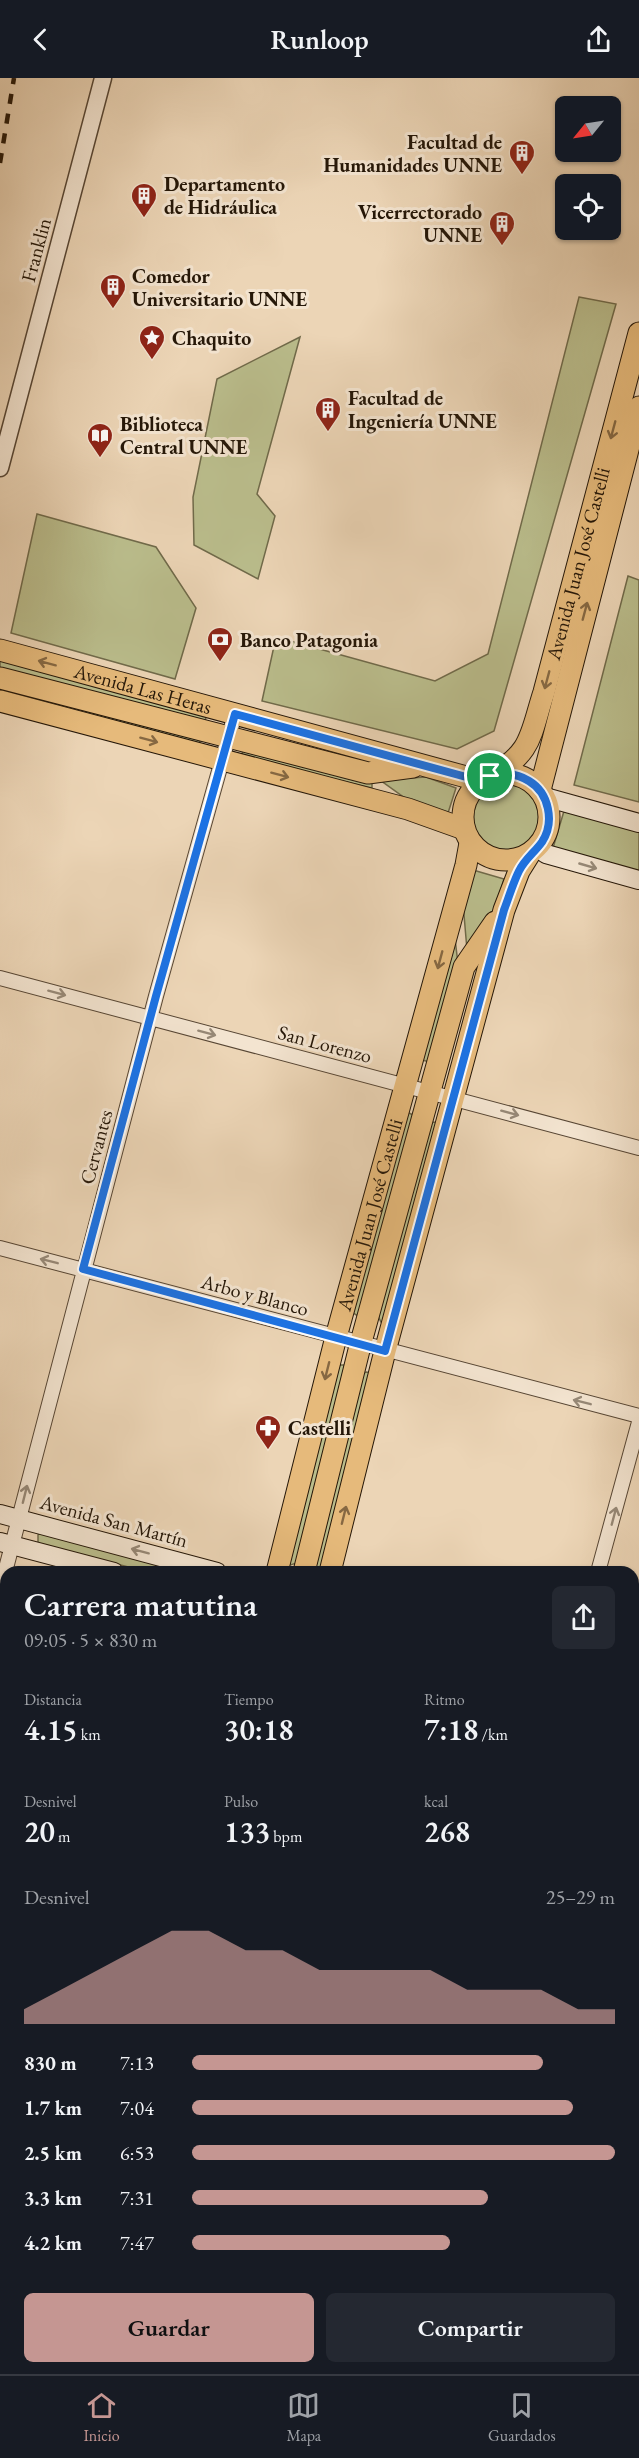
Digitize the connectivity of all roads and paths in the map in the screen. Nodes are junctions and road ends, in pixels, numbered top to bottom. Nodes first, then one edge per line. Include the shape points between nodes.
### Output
1 (103, 78) edge
2 (639, 333) edge
3 (639, 407) edge
4 (0, 468) edge
5 (0, 650) edge
6 (0, 678) edge
7 (0, 701) edge
8 (235, 714) junction
9 (228, 739) junction
10 (223, 760) junction
11 (424, 766) junction
12 (368, 772) junction
13 (485, 779) junction
14 (542, 794) junction
15 (408, 809) junction
16 (639, 823) edge
17 (467, 836) junction
18 (533, 851) junction
19 (639, 880) edge
20 (458, 894) junction
21 (504, 910) junction
22 (464, 967) junction
23 (0, 978) edge
24 (151, 1018) junction
25 (405, 1086) junction
26 (429, 1092) junction
27 (454, 1098) junction
28 (639, 1148) edge
29 (0, 1248) edge
30 (83, 1269) junction
31 (336, 1337) junction
32 (361, 1342) junction
33 (385, 1351) junction
34 (639, 1416) edge
35 (639, 1422) edge
36 (0, 1514) edge
37 (19, 1519) junction
38 (6, 1544) edge
39 (3, 1566) edge
40 (91, 1566) edge
41 (195, 1566) edge
42 (279, 1566) edge
43 (305, 1566) edge
44 (331, 1566) edge
45 (600, 1566) edge

1 - 4 street, Franklin
2 -> 13 main road, Avenida Juan José Castelli via 527,746 514,764
14 -> 3 main road, Avenida Juan José Castelli
8 -> 5 main road, Avenida Las Heras
6 - 9 main road, Avenida Las Heras
7 -> 10 main road, Avenida Las Heras
8 - 9 street, Cervantes
8 - 11 main road, Avenida Las Heras
9 - 10 street, Cervantes
9 - 12 main road, Avenida Las Heras
10 -> 15 main road, Avenida Las Heras
10 - 24 street, Cervantes
11 - 12 main road, Avenida Las Heras
11 - 13 main road, Avenida Las Heras
12 - 15 main road, Avenida Las Heras
13 - 14 main road via 517,775
13 - 17 main road via 465,803 462,816
14 - 16 main road
14 - 18 main road via 549,818 544,839
15 - 17 main road, Avenida Las Heras
17 - 18 main road via 482,854 497,861 513,861
17 - 20 main road, Avenida Juan José Castelli
18 -> 19 main road
18 - 21 main road, Avenida Juan José Castelli via 519,871
20 - 22 main road, Avenida Juan José Castelli
20 -> 25 main road, Avenida Juan José Castelli
21 - 22 main road, Avenida Juan José Castelli
21 - 27 main road, Avenida Juan José Castelli
22 - 26 main road, Avenida Juan José Castelli
23 -> 24 street, San Lorenzo
24 -> 25 street, San Lorenzo
24 - 30 street, Cervantes
25 - 26 street, San Lorenzo
25 - 31 main road, Avenida Juan José Castelli
26 - 27 street, San Lorenzo
26 - 32 main road, Avenida Juan José Castelli
27 -> 28 street, San Lorenzo
27 - 33 main road, Avenida Juan José Castelli
30 -> 29 street, Arbo y Blanco
30 - 31 street, Arbo y Blanco
37 -> 30 street, Cervantes
31 - 32 street, Arbo y Blanco
31 -> 42 main road, Avenida Juan José Castelli
32 - 33 street, Arbo y Blanco
32 - 43 main road, Avenida Juan José Castelli
34 -> 33 street, Arbo y Blanco
44 -> 33 main road, Avenida Juan José Castelli
45 -> 35 street
36 - 37 main road, Avenida San Martín
37 - 38 street, Cervantes
41 -> 37 main road, Avenida San Martín
38 - 39 street, Cervantes
38 - 40 main road

